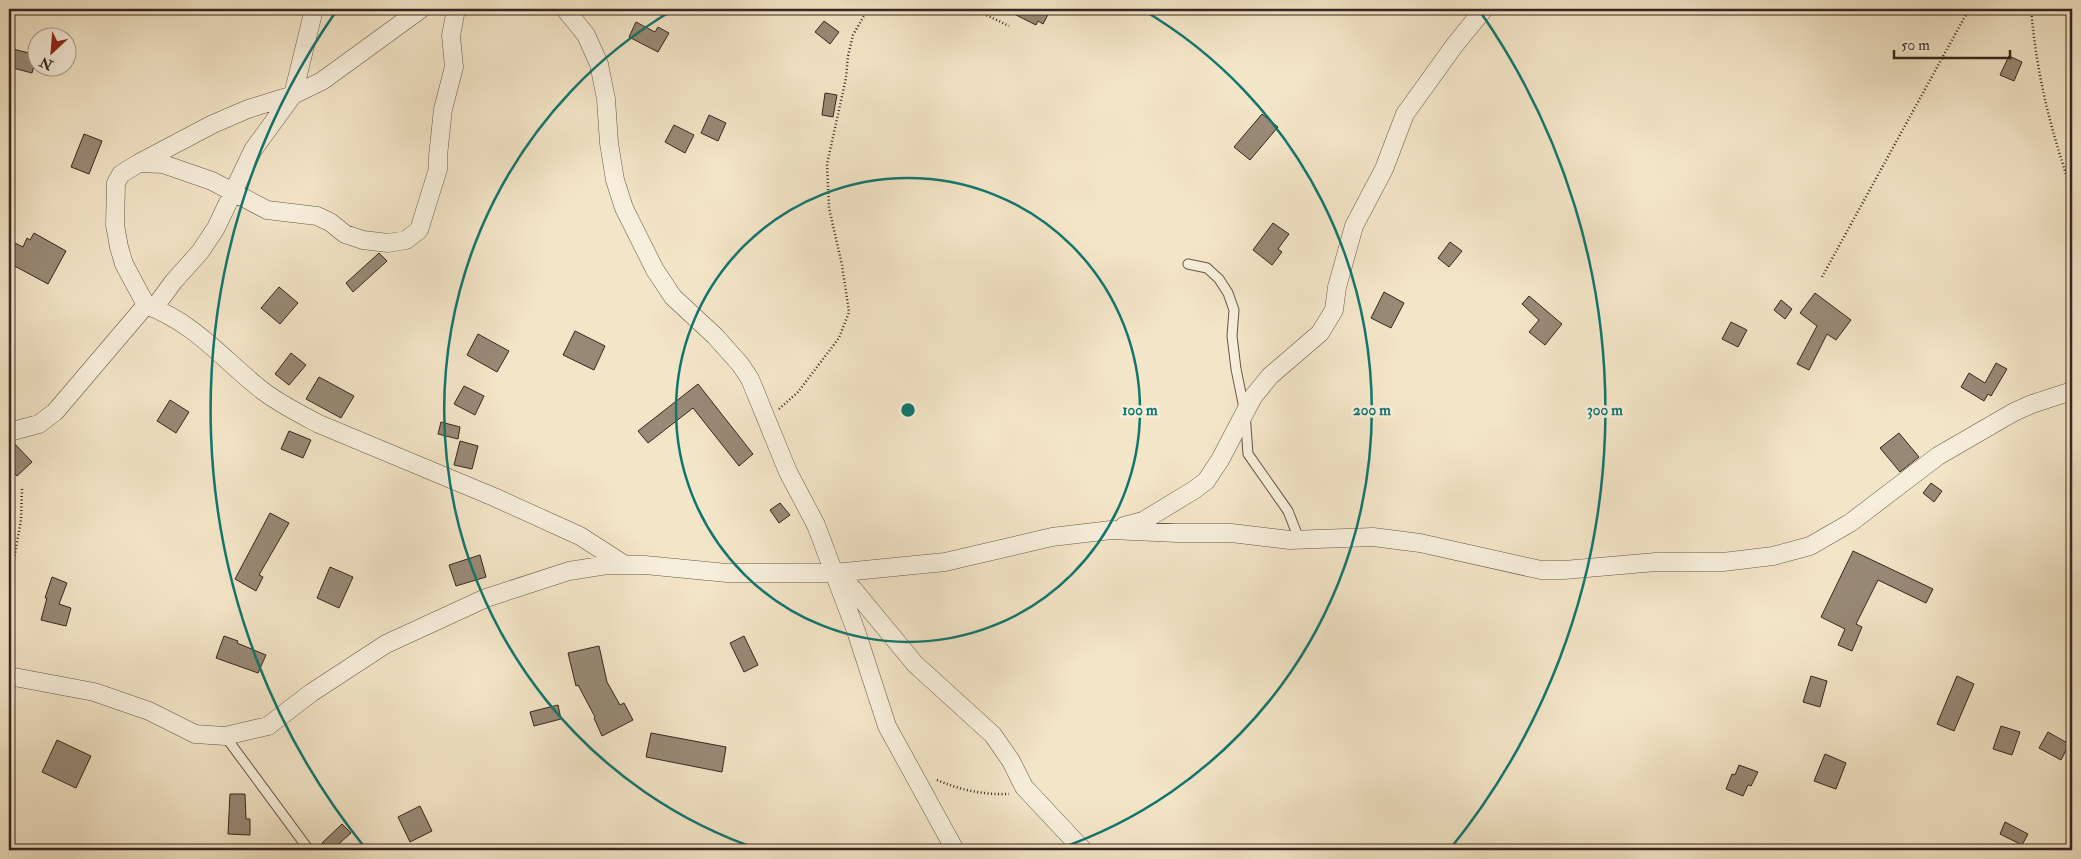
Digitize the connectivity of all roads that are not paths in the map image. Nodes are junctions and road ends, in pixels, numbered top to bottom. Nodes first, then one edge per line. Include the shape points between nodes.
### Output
1 (314, 9) edge
2 (421, 9) edge
3 (456, 9) edge
4 (565, 9) edge
5 (1484, 9) edge
6 (293, 95) junction
7 (139, 163) junction
8 (234, 194) junction
9 (1188, 264) dead end
10 (150, 306) junction
11 (2070, 391) edge
12 (1245, 413) junction
13 (9, 432) edge
14 (1111, 530) junction
15 (1299, 540) junction
16 (626, 565) junction
17 (834, 573) junction
18 (9, 676) edge
19 (224, 736) junction
20 (309, 850) edge
21 (955, 850) edge
22 (1084, 850) edge

1 - 6 street
2 - 6 street via 322,81
3 - 8 street via 451,36 454,67 443,109 438,169 419,230 406,240 388,243 363,240 344,234 317,216 267,210
4 - 17 street via 586,35 599,64 615,180 624,208 655,270 673,297 715,336 750,380 788,472 816,525
5 - 12 street via 1406,114 1384,168 1354,226 1334,310 1320,333 1270,376 1253,396
6 - 7 street via 213,124
6 - 8 street via 253,150
7 - 8 street via 163,164 212,181
7 - 10 street via 120,174 116,183 115,225 124,264
8 - 10 street via 211,236
9 - 12 lane via 1207,268 1219,279 1234,310 1232,336
10 - 13 street via 55,412 39,424
10 - 16 street via 199,334 263,391 294,411 580,536
11 - 15 street via 2014,412 1938,456 1850,523 1810,546 1773,556 1723,562 1656,562 1541,570 1382,538
12 - 14 street via 1206,481 1143,521
12 - 15 lane via 1248,454 1288,511
14 - 15 street via 1231,533
14 - 17 street via 1052,538 945,562
16 - 17 street via 727,573
16 - 19 street via 569,572 486,598 386,644 311,693 268,726
17 - 21 street via 887,726
17 - 22 street via 853,588 915,664 993,735 1012,761 1028,792
18 - 19 street via 94,692 149,711 195,734
19 - 20 lane

